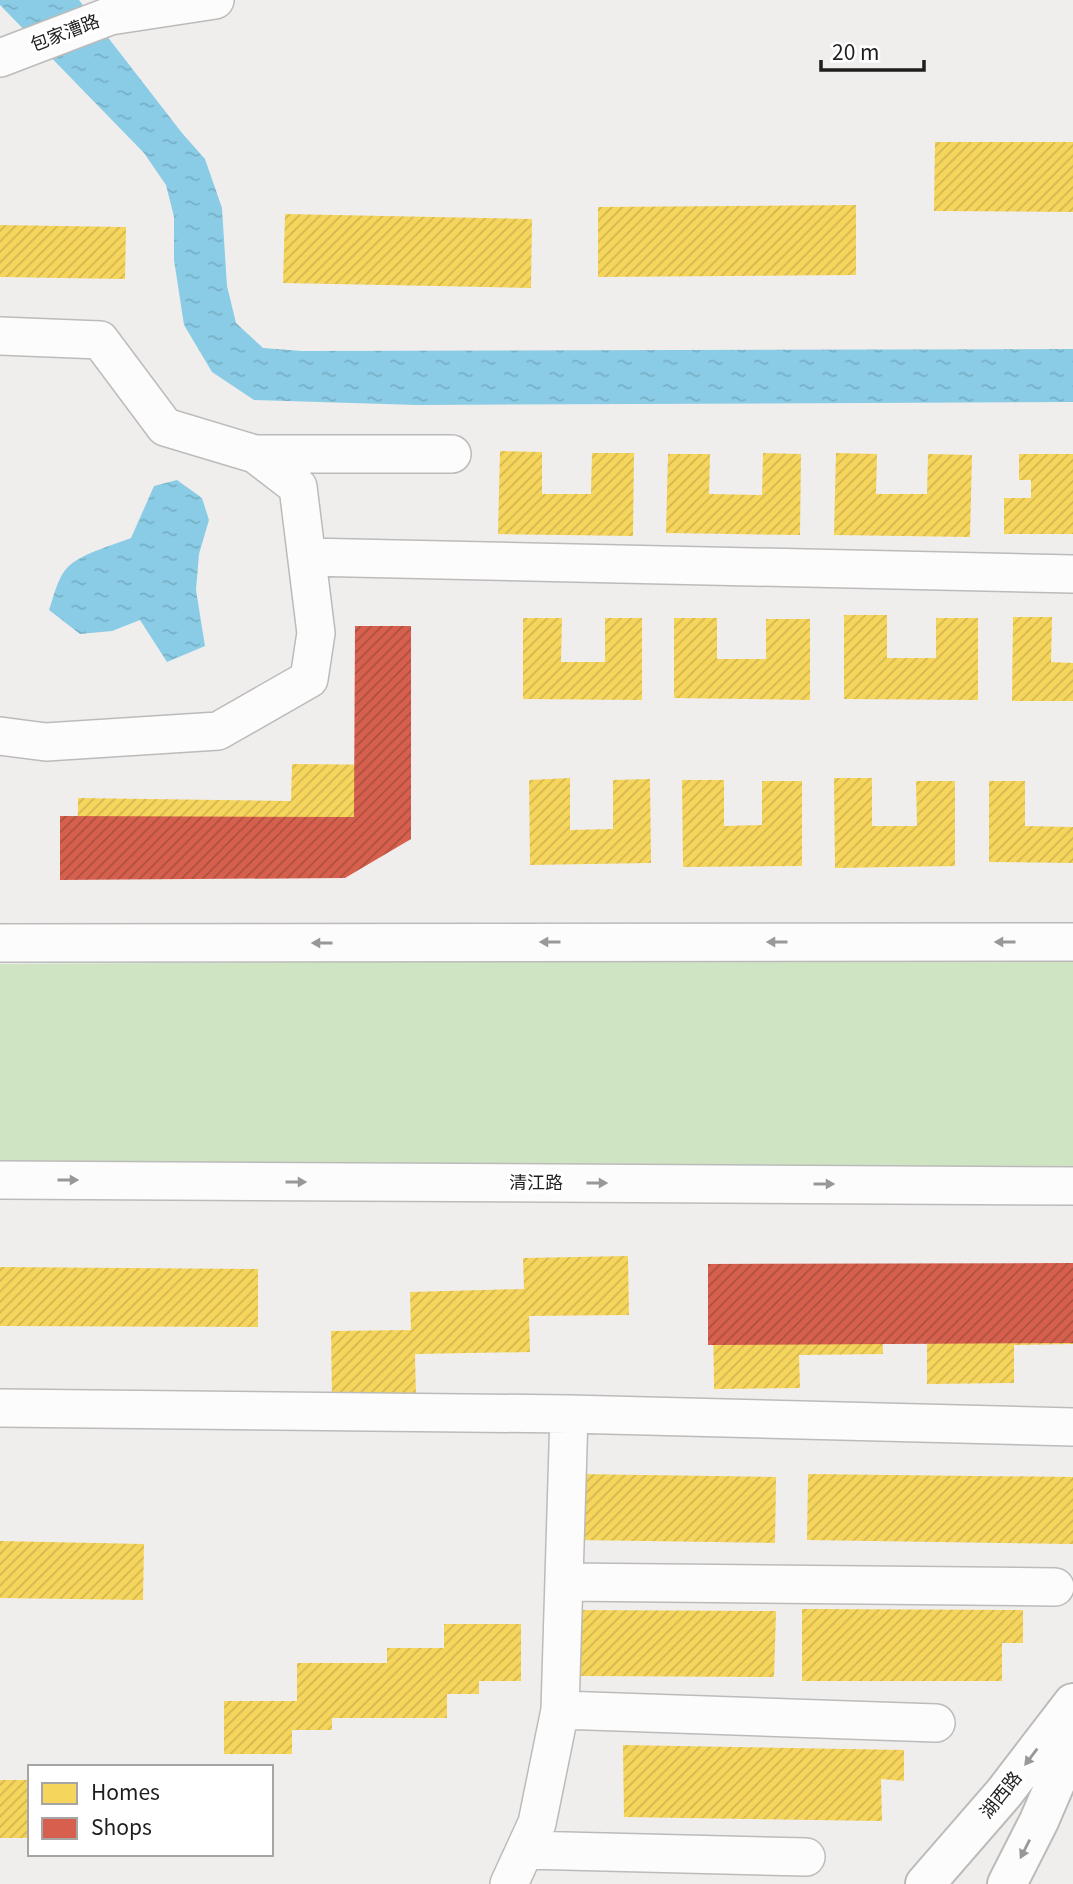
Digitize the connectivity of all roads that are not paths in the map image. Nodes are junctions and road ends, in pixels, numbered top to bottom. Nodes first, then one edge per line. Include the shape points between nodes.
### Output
1 (215, 0) edge
2 (0, 58) edge
3 (0, 336) edge
4 (255, 454) junction
5 (452, 454) dead end
6 (307, 557) junction
7 (1073, 574) edge
8 (0, 736) edge
9 (1073, 942) edge
10 (0, 943) edge
11 (0, 1180) edge
12 (1073, 1186) edge
13 (0, 1408) edge
14 (569, 1414) junction
15 (1073, 1427) edge
16 (564, 1582) junction
17 (1055, 1587) dead end
18 (1073, 1703) edge
19 (560, 1710) junction
20 (936, 1723) dead end
21 (1073, 1742) edge
22 (525, 1850) junction
23 (806, 1857) dead end
24 (509, 1884) edge
25 (925, 1884) edge
26 (1007, 1884) edge

1 - 2 street, 包家漕路 via 110,16
3 - 4 street via 100,340 165,427
4 - 5 street
4 - 6 street via 298,487
6 - 7 street
6 - 8 street via 316,633 309,680 218,731 46,742
9 -> 10 street
11 -> 12 street, 清江路
13 - 14 street
14 - 15 street
14 - 16 street
16 - 17 street
16 - 19 street
18 -> 25 main road, 湖西路 via 1004,1793
19 - 20 street
19 - 22 street via 537,1824
21 -> 26 main road
22 - 23 street
22 - 24 street

